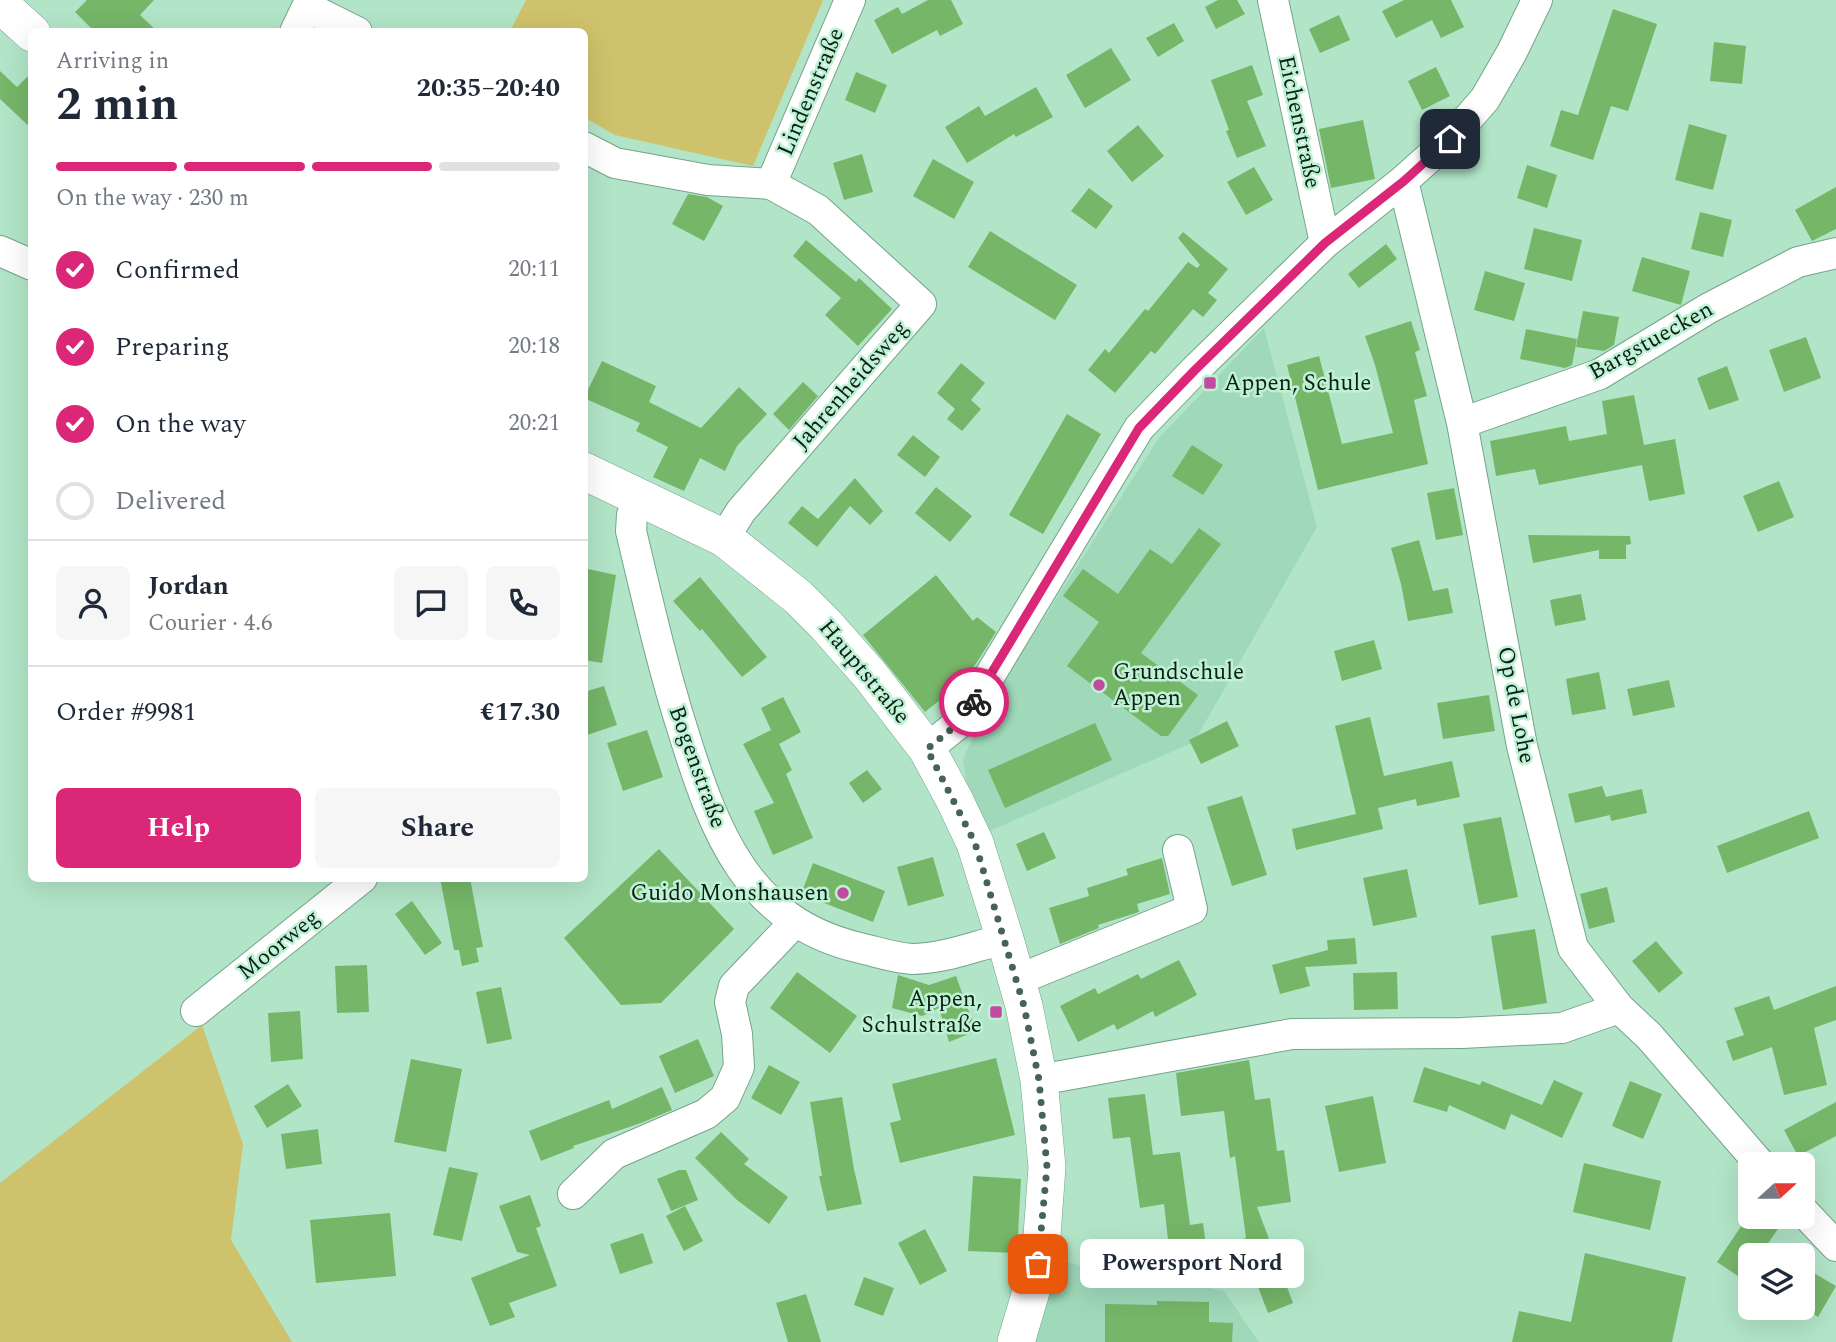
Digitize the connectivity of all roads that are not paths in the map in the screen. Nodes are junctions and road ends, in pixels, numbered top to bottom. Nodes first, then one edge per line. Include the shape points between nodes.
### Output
1 (850, 0) edge
2 (1273, 0) edge
3 (1537, 0) edge
4 (0, 5) edge
5 (297, 28) edge
6 (349, 28) edge
7 (28, 30) edge
8 (588, 149) edge
9 (1404, 181) junction
10 (771, 184) junction
11 (1325, 243) junction
12 (0, 251) edge
13 (1836, 253) edge
14 (28, 263) edge
15 (1462, 423) junction
16 (588, 473) edge
17 (639, 496) junction
18 (724, 538) junction
19 (927, 749) junction
20 (1178, 850) dead end
21 (357, 882) edge
22 (794, 923) junction
23 (1005, 939) junction
24 (1017, 980) junction
25 (1619, 1008) junction
26 (196, 1012) dead end
27 (1039, 1080) junction
28 (1750, 1152) edge
29 (573, 1194) dead end
30 (1815, 1224) edge
31 (1836, 1246) edge
32 (1016, 1342) edge

1 - 10 street, Lindenstraße
2 - 11 street, Eichenstraße
3 - 9 street via 1485,99
4 - 7 main road
5 - 6 street via 307,7
8 - 10 street, Jahrenheidsweg via 615,163 708,180
9 - 11 street
9 - 15 street, Op de Lohe
10 - 18 street, Jahrenheidsweg via 818,210 921,304 741,512
11 - 19 street via 1139,428 969,710
12 - 14 street
13 - 15 street, Bargstuecken via 1798,262 1709,308 1600,374
15 - 25 street, Op de Lohe via 1522,746 1573,948
16 - 17 main road, Hauptstraße
17 - 18 main road, Hauptstraße
17 - 22 street, Bogenstraße via 631,531 669,687 707,804 748,875
18 - 19 main road, Hauptstraße via 826,625
19 - 23 main road, Hauptstraße via 975,843
20 - 24 street via 1192,908
21 - 26 street, Moorweg
22 - 23 street, Bogenstraße via 845,945 913,959
22 - 29 street via 734,986 730,1002 739,1067 725,1098 699,1118 614,1154
23 - 24 main road, Hauptstraße
24 - 27 main road, Hauptstraße
25 - 27 street via 1562,1028 1292,1034
25 - 28 street, Op de Lohe
27 - 32 main road, Hauptstraße via 1047,1167 1041,1249
30 - 31 street

